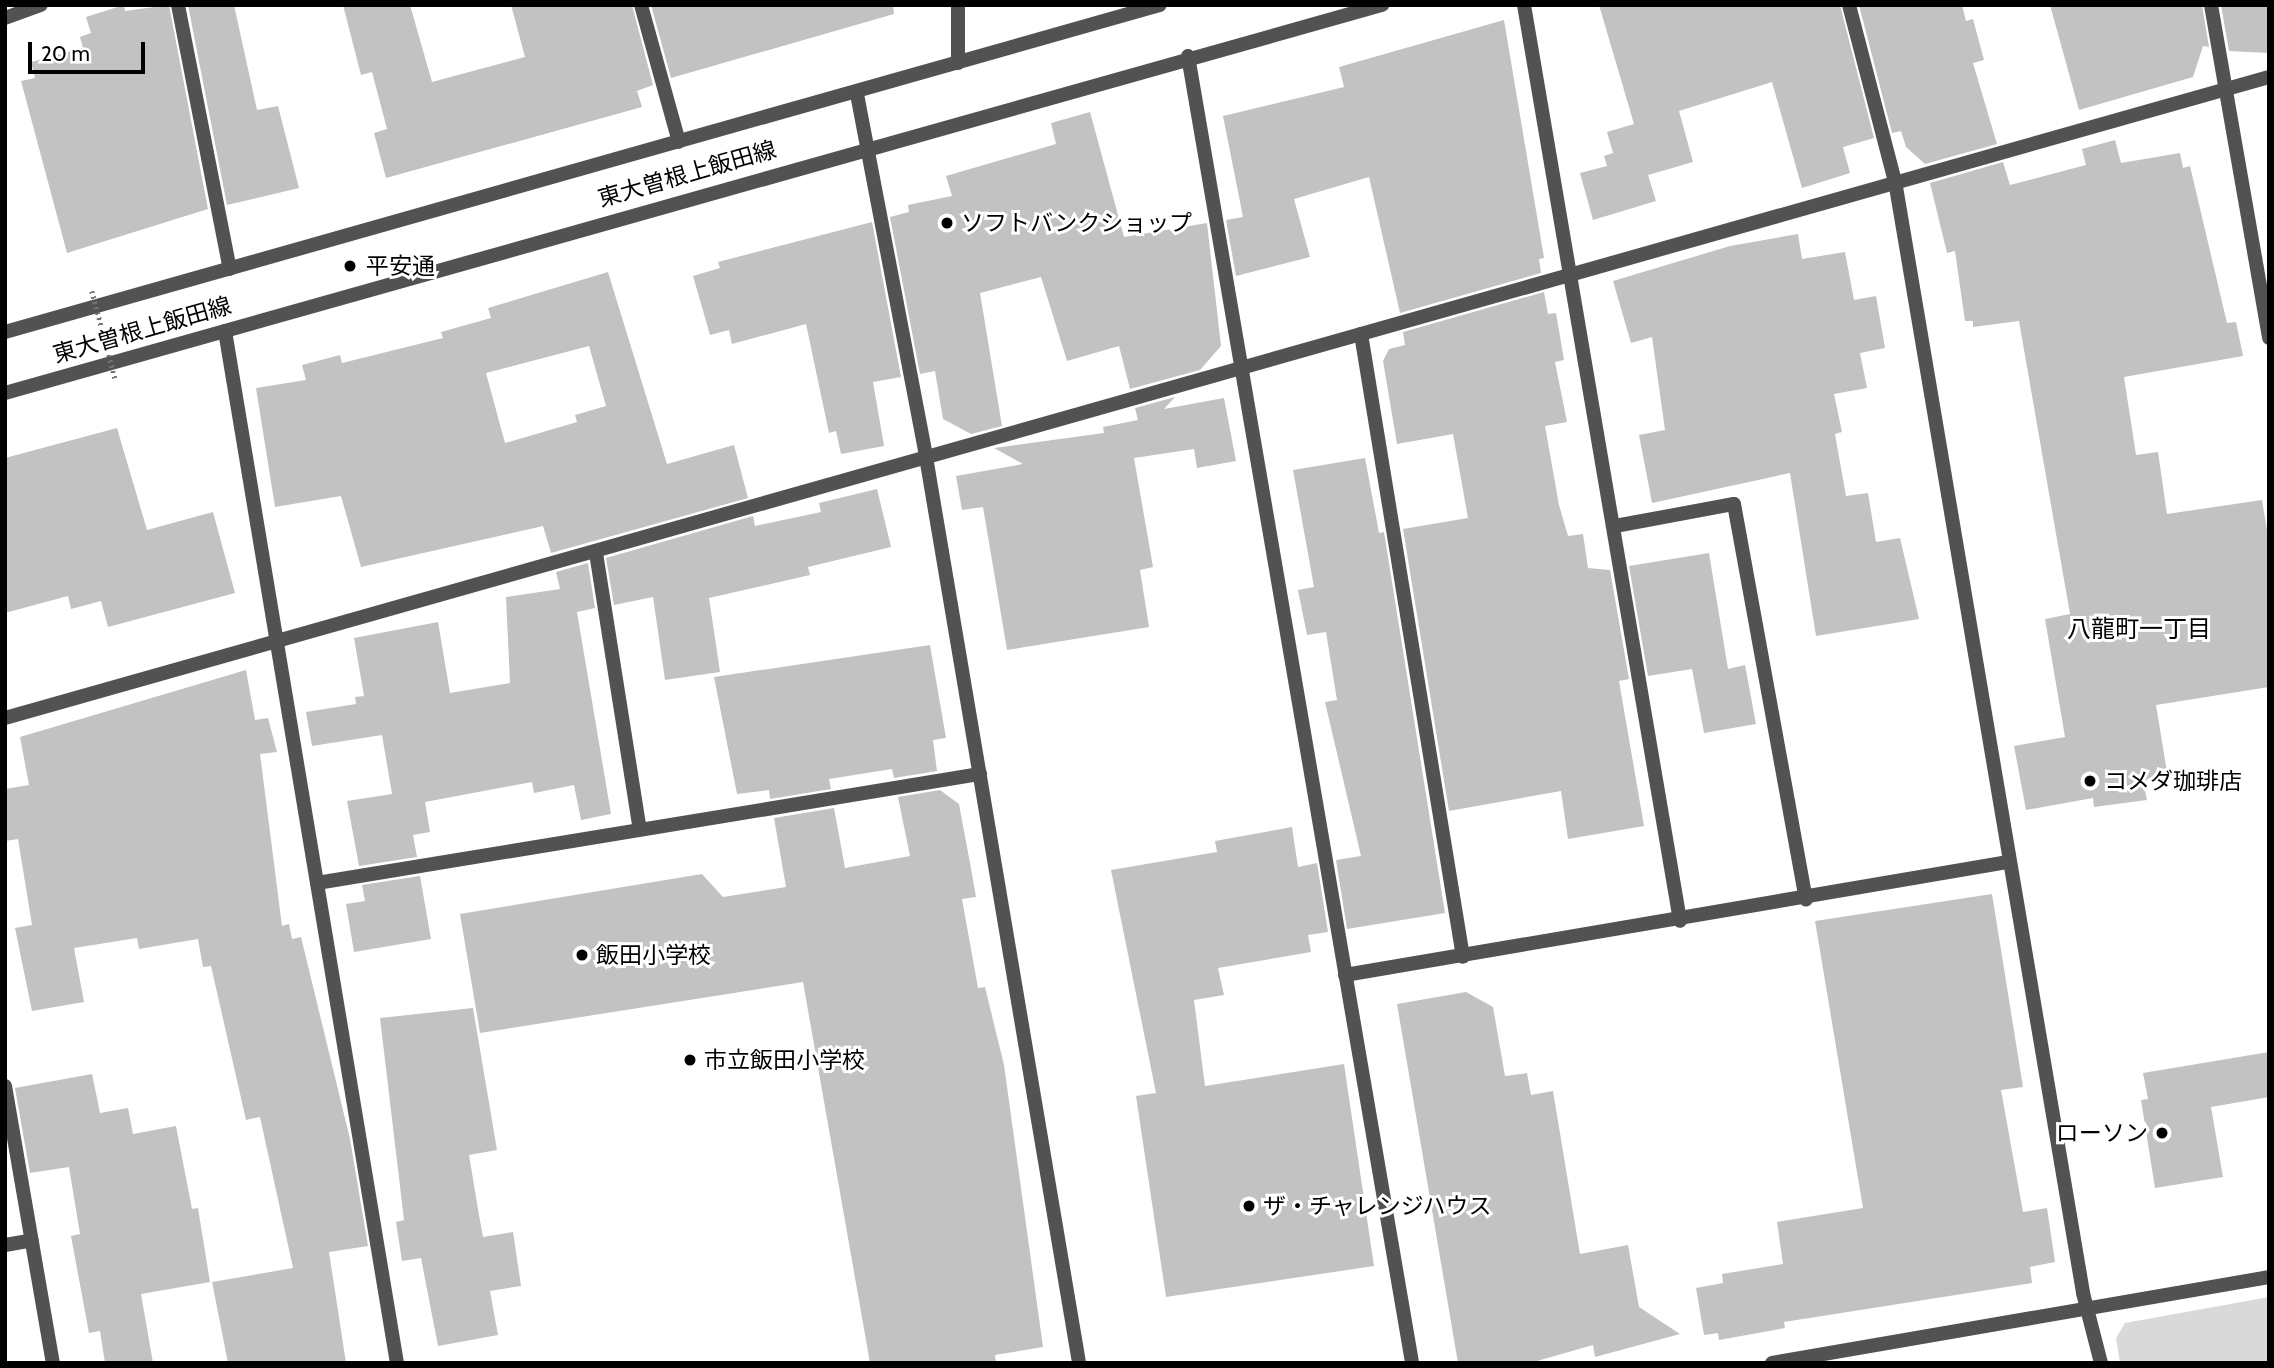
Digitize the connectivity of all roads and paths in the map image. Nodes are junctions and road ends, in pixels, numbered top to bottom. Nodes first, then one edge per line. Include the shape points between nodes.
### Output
1 (41, 5) edge
2 (178, 5) edge
3 (641, 5) edge
4 (958, 5) edge
5 (1160, 5) edge
6 (1382, 5) edge
7 (1524, 5) edge
8 (1849, 5) edge
9 (2211, 5) edge
10 (5, 18) edge
11 (1188, 56) junction
12 (958, 63) junction
13 (2269, 77) edge
14 (2226, 89) junction
15 (858, 94) junction
16 (679, 142) junction
17 (870, 145) junction
18 (1895, 181) junction
19 (230, 269) junction
20 (1574, 274) junction
21 (92, 291) dead end
22 (225, 331) junction
23 (5, 332) edge
24 (1361, 334) junction
25 (2269, 338) edge
26 (1242, 369) junction
27 (115, 378) dead end
28 (5, 393) edge
29 (926, 457) junction
30 (1615, 526) junction
31 (596, 552) junction
32 (275, 644) junction
33 (5, 718) edge
34 (980, 774) junction
35 (640, 830) junction
36 (2008, 862) junction
37 (317, 883) junction
38 (1806, 900) junction
39 (1680, 921) junction
40 (1463, 957) junction
41 (1345, 975) junction
42 (5, 1086) edge
43 (32, 1240) junction
44 (5, 1245) edge
45 (2269, 1277) edge
46 (2087, 1309) junction
47 (53, 1363) edge
48 (397, 1363) edge
49 (1079, 1363) edge
50 (1412, 1363) edge
51 (1772, 1363) edge
52 (2101, 1363) edge

1 - 10 street
2 - 19 street
3 - 16 street
4 - 12 street
5 - 12 street, 東大曽根上飯田線
6 - 11 street, 東大曽根上飯田線
7 - 20 street
8 - 18 street
9 - 14 street
11 - 17 street, 東大曽根上飯田線
11 - 26 street
12 - 15 street, 東大曽根上飯田線
13 - 14 street
14 - 18 street
14 - 25 street
15 - 16 street, 東大曽根上飯田線
15 - 17 street
16 - 19 street, 東大曽根上飯田線
17 - 22 street, 東大曽根上飯田線
17 - 29 street
18 - 20 street
18 - 36 street
19 - 23 street, 東大曽根上飯田線
20 - 24 street
20 - 30 street
21 - 27 path, bridge
22 - 28 street, 東大曽根上飯田線
22 - 32 street
24 - 26 street
24 - 40 street
26 - 29 street
26 - 41 street
29 - 31 street
29 - 34 street
30 - 38 street via 1734,504
30 - 39 street
31 - 32 street
31 - 35 street
32 - 33 street
32 - 37 street
34 - 35 street
34 - 49 street
35 - 37 street
36 - 38 street
36 - 46 street
37 - 48 street
38 - 39 street
39 - 40 street
40 - 41 street
41 - 50 street
42 - 43 street
43 - 44 street
43 - 47 street
45 - 46 street
46 - 51 street
46 - 52 street

